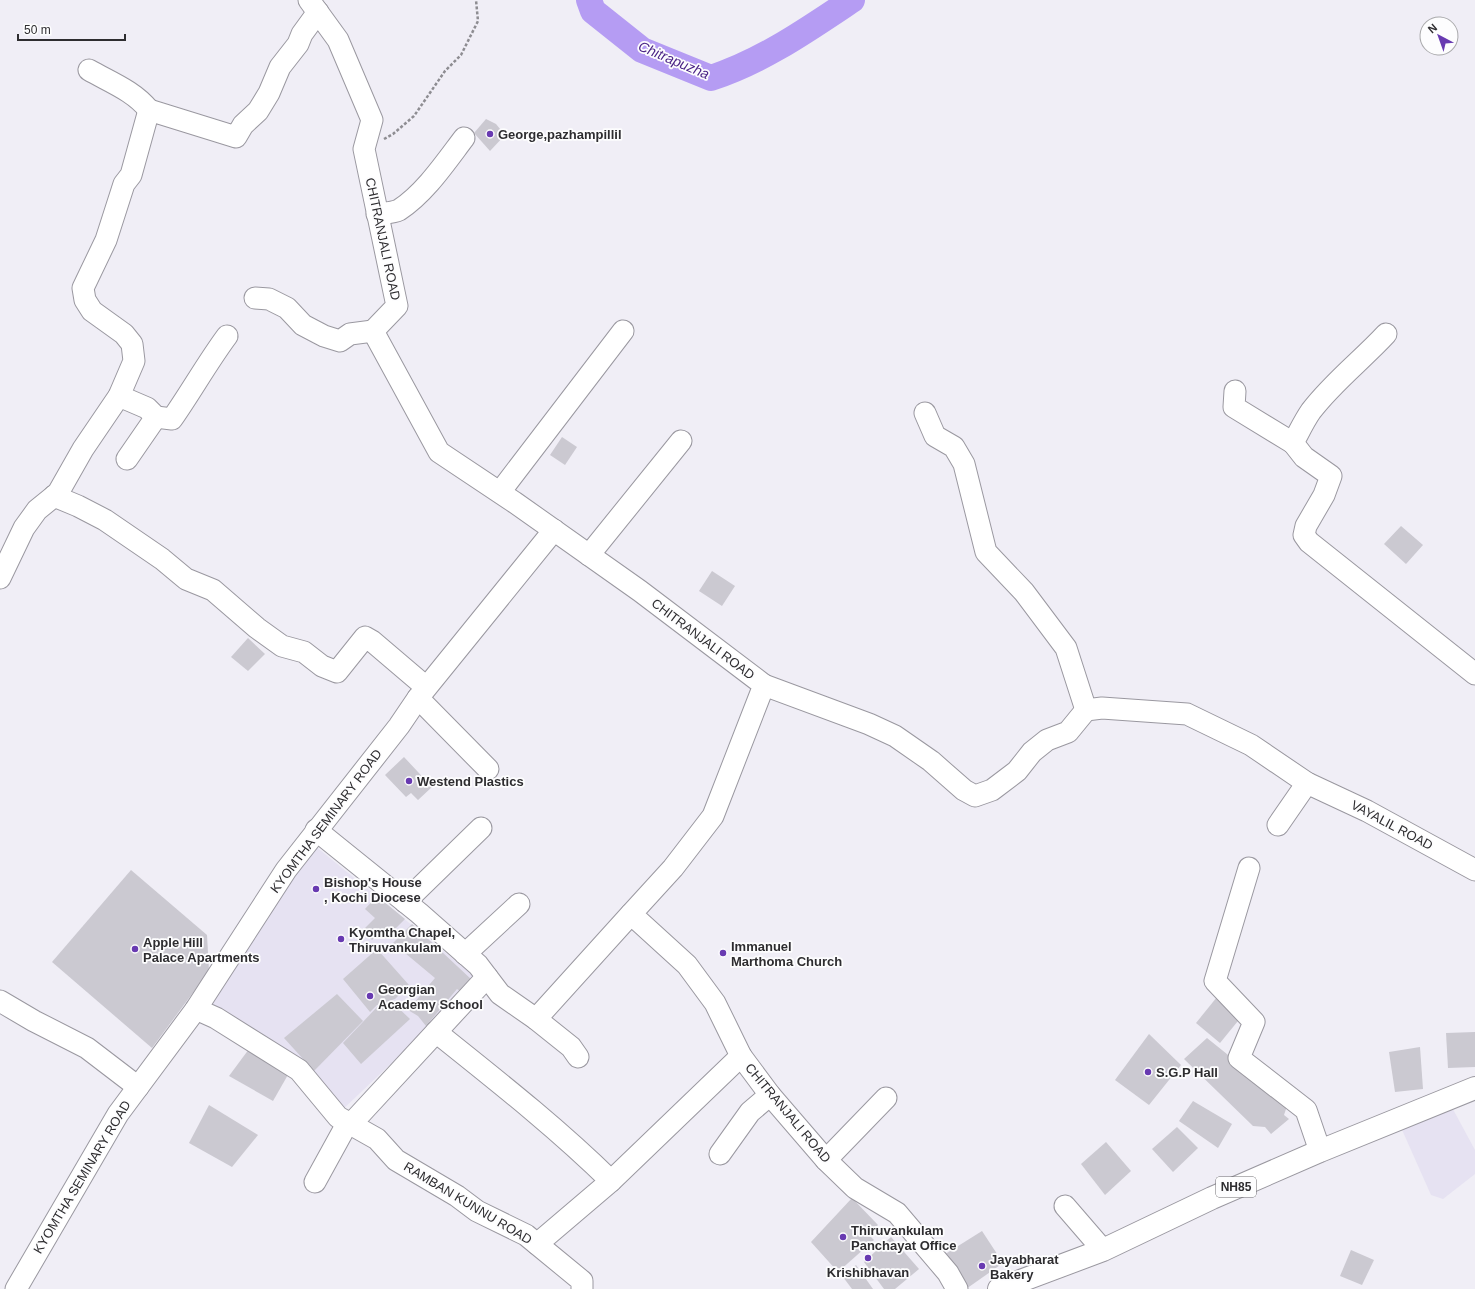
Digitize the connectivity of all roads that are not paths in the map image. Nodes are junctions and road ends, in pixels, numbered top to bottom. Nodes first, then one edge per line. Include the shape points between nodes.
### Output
1 (314, 6) edge
2 (89, 70) dead end
3 (149, 110) junction
4 (464, 138) dead end
5 (377, 214) junction
6 (255, 298) dead end
7 (373, 331) junction
8 (623, 331) dead end
9 (1386, 334) dead end
10 (228, 336) dead end
11 (1235, 390) dead end
12 (119, 396) junction
13 (925, 413) dead end
14 (156, 418) junction
15 (681, 441) dead end
16 (1293, 443) junction
17 (127, 459) dead end
18 (500, 492) junction
19 (54, 496) junction
20 (554, 530) junction
21 (589, 555) junction
22 (0, 578) edge
23 (1475, 674) edge
24 (764, 685) junction
25 (422, 692) junction
26 (1086, 710) junction
27 (488, 769) dead end
28 (1307, 783) junction
29 (1278, 825) dead end
30 (480, 828) dead end
31 (316, 830) junction
32 (1249, 868) dead end
33 (1475, 870) edge
34 (405, 902) junction
35 (519, 904) dead end
36 (631, 914) junction
37 (465, 954) junction
38 (487, 977) junction
39 (0, 1001) edge
40 (196, 1009) junction
41 (536, 1019) junction
42 (436, 1032) junction
43 (741, 1056) junction
44 (578, 1057) dead end
45 (138, 1086) junction
46 (1475, 1088) edge
47 (770, 1095) junction
48 (886, 1098) dead end
49 (350, 1123) junction
50 (1320, 1151) junction
51 (720, 1154) dead end
52 (826, 1160) junction
53 (611, 1181) junction
54 (315, 1182) dead end
55 (1065, 1206) dead end
56 (537, 1244) junction
57 (1104, 1250) junction
58 (16, 1289) edge
59 (582, 1289) edge
60 (957, 1289) edge
61 (999, 1289) edge

1 - 3 street via 298,44 280,68 269,93 236,137
1 - 5 street, CHITRANJALI ROAD via 338,40 372,120 364,149
2 - 3 street via 128,91 141,100
3 - 12 street via 131,175 124,184 106,240 83,288 85,300 92,311 124,334 132,344 134,361
4 - 5 street via 440,170 398,211
5 - 7 street, CHITRANJALI ROAD via 397,306
6 - 7 street via 269,299 287,308 303,325 340,341 350,334
7 - 18 street, CHITRANJALI ROAD via 439,452
8 - 18 street
9 - 16 street via 1338,381 1311,412
10 - 14 street via 206,364 198,381 172,419
11 - 16 street via 1234,407
12 - 14 street via 147,408
12 - 19 street
13 - 26 street via 935,436 954,447 964,464 986,552 1024,592 1066,648
14 - 17 street
15 - 21 street
16 - 23 street via 1304,457 1331,476 1324,495 1306,526 1304,535 1309,542
18 - 20 street, CHITRANJALI ROAD
19 - 22 street via 37,510 24,528
19 - 25 street via 105,520 162,559 186,579 213,590 282,646 304,652 322,666 337,672 365,637
20 - 21 street, CHITRANJALI ROAD
20 - 25 street, KYOMTHA SEMINARY ROAD
21 - 24 street, CHITRANJALI ROAD
24 - 26 street via 895,736 932,761 964,790 975,796 992,790 1017,771 1032,752 1047,740 1068,732
24 - 36 street, CHITRANJALI ROAD via 713,816 673,868
25 - 27 street
25 - 31 street, KYOMTHA SEMINARY ROAD via 399,726
26 - 28 street, VAYALIL ROAD via 1102,708 1187,714 1251,745
28 - 29 street
28 - 33 street, VAYALIL ROAD via 1367,811
30 - 34 street
31 - 34 street
31 - 40 street, KYOMTHA SEMINARY ROAD via 286,870
32 - 50 street via 1215,982 1254,1022 1239,1058 1306,1110
34 - 37 street
35 - 37 street
36 - 41 street
36 - 43 street, CHITRANJALI ROAD via 687,965 715,1003
37 - 38 street
38 - 41 street via 500,994
38 - 42 street
39 - 45 street via 87,1048
40 - 45 street, KYOMTHA SEMINARY ROAD
40 - 49 street, RAMBAN KUNNU ROAD via 222,1022 299,1070 338,1117
41 - 44 street via 571,1047
42 - 49 street
42 - 53 street via 578,1148
43 - 47 street, CHITRANJALI ROAD
43 - 53 street
45 - 58 street, KYOMTHA SEMINARY ROAD via 118,1114
46 - 50 highway, NH85
47 - 51 street via 750,1112
47 - 52 street, CHITRANJALI ROAD
48 - 52 street
49 - 54 street
49 - 56 street, RAMBAN KUNNU ROAD via 377,1138 396,1160 457,1196 477,1211 526,1234
50 - 57 highway, NH85 via 1212,1198
52 - 60 street, CHITRANJALI ROAD via 856,1188 897,1214 948,1273
53 - 56 street
55 - 57 street
56 - 59 street, RAMBAN KUNNU ROAD via 582,1281
57 - 61 highway, NH85

